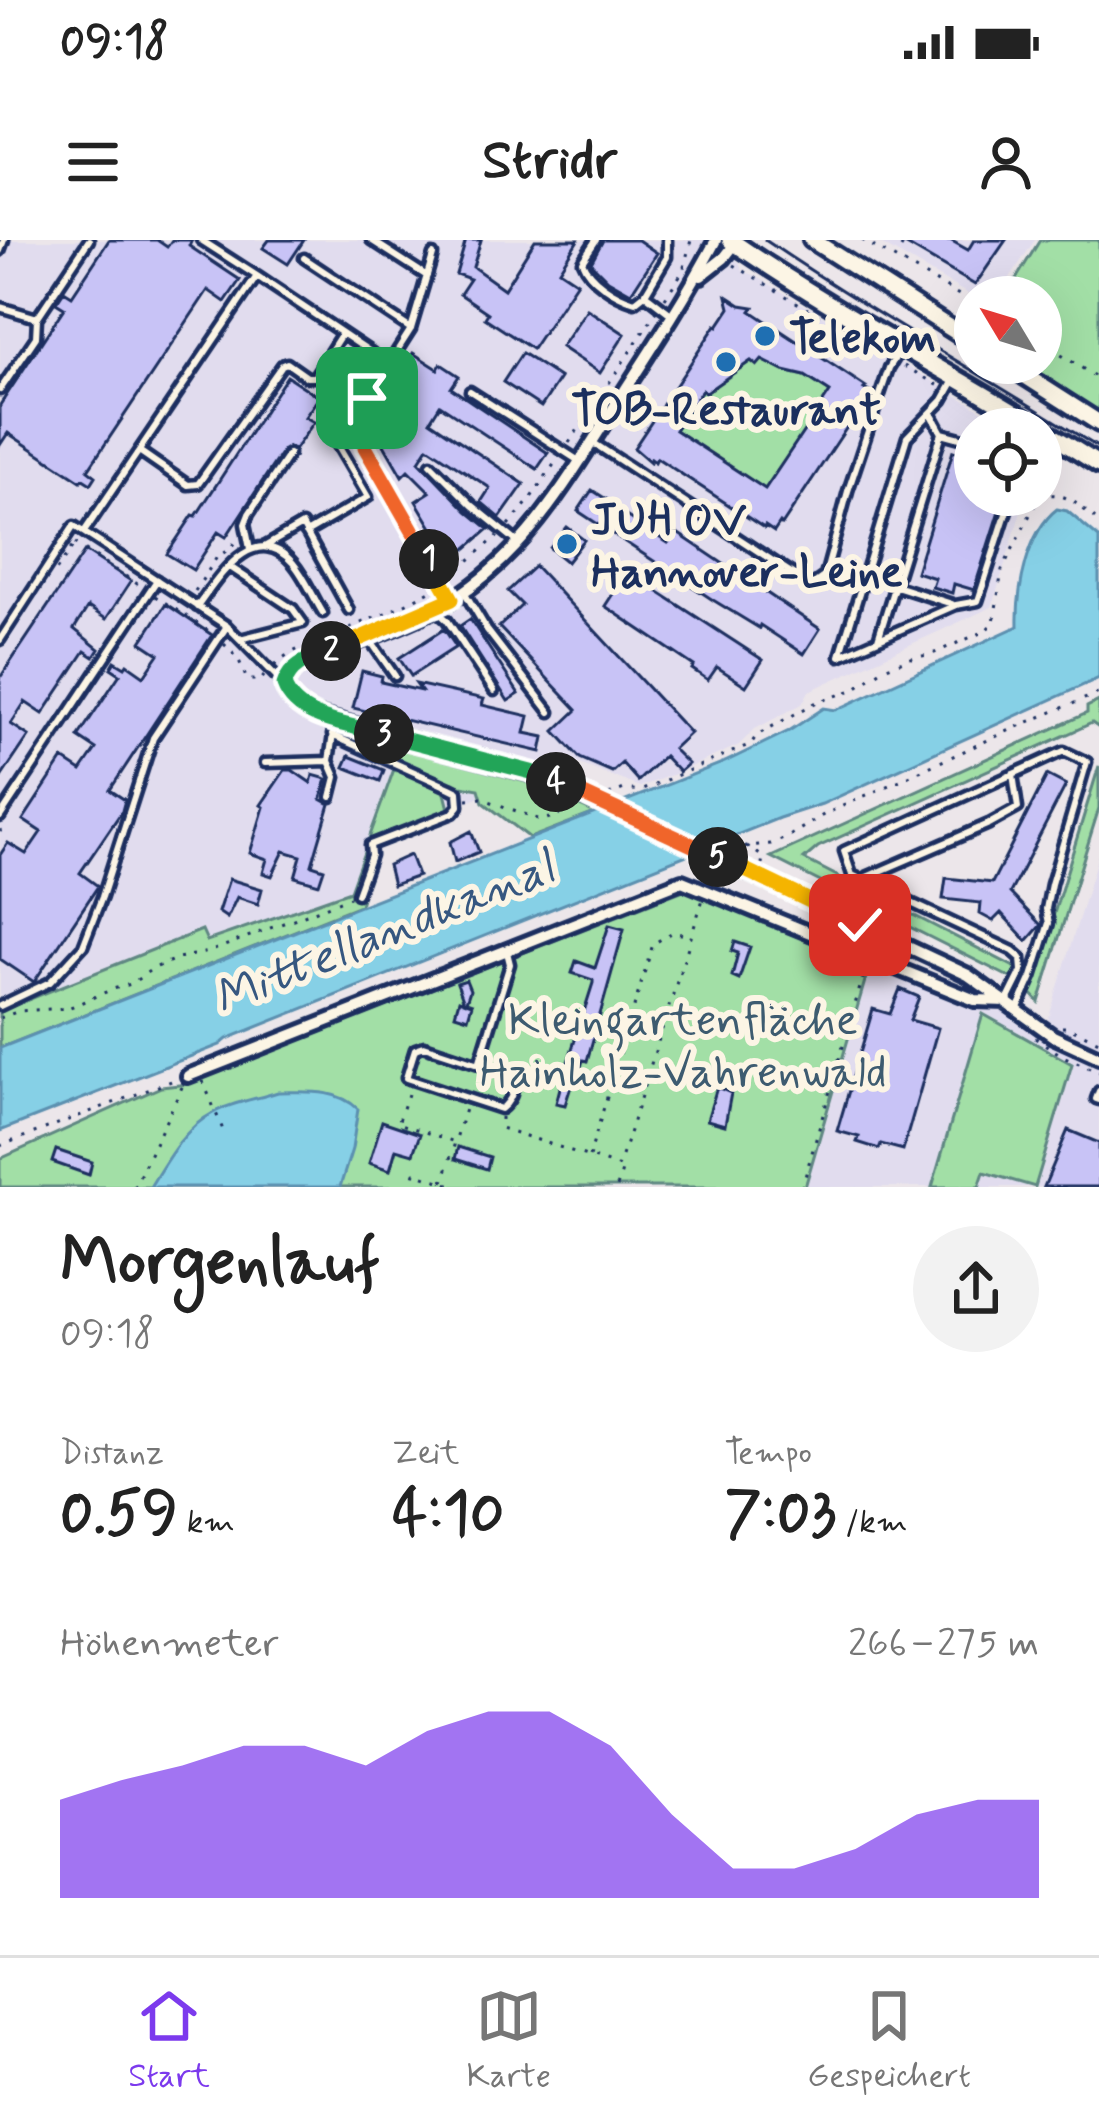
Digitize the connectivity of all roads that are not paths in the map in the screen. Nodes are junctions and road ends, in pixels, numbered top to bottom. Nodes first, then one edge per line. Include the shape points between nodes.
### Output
1 (4, 240) edge
2 (89, 240) edge
3 (201, 240) edge
4 (371, 240) edge
5 (596, 240) edge
6 (667, 240) edge
7 (716, 240) edge
8 (812, 240) edge
9 (732, 242) edge
10 (0, 251) edge
11 (434, 255) dead end
12 (304, 258) dead end
13 (256, 276) junction
14 (427, 276) junction
15 (698, 277) junction
16 (645, 294) junction
17 (0, 307) edge
18 (674, 316) junction
19 (37, 318) junction
20 (411, 329) junction
21 (954, 331) edge
22 (342, 333) junction
23 (901, 348) junction
24 (372, 353) dead end
25 (954, 378) joint
26 (964, 384) edge
27 (1038, 384) edge
28 (0, 390) edge
29 (470, 391) dead end
30 (931, 412) junction
31 (1099, 423) edge
32 (326, 425) dead end
33 (942, 433) junction
34 (954, 436) edge
35 (592, 442) junction
36 (139, 451) junction
37 (290, 454) dead end
38 (579, 461) junction
39 (431, 464) dead end
40 (1099, 465) edge
41 (1005, 516) edge
42 (84, 532) junction
43 (306, 533) junction
44 (519, 544) junction
45 (264, 547) junction
46 (250, 549) junction
47 (229, 566) junction
48 (157, 580) junction
49 (895, 586) junction
50 (458, 595) junction
51 (956, 605) junction
52 (197, 607) junction
53 (434, 608) junction
54 (349, 610) dead end
55 (323, 613) dead end
56 (227, 626) junction
57 (368, 637) junction
58 (240, 639) junction
59 (878, 639) junction
60 (0, 640) edge
61 (395, 676) dead end
62 (286, 681) junction
63 (494, 691) dead end
64 (550, 712) dead end
65 (335, 720) junction
66 (332, 735) junction
67 (328, 761) junction
68 (265, 763) dead end
69 (1013, 774) junction
70 (331, 797) dead end
71 (0, 817) edge
72 (862, 879) junction
73 (357, 894) road end
74 (507, 952) junction
75 (0, 1006) edge
76 (1012, 1006) junction
77 (1099, 1057) edge
78 (479, 1064) junction
79 (194, 1075) road end
80 (1099, 1091) edge
81 (1099, 1100) edge

1 - 10 lane
2 - 19 lane
3 - 13 lane
4 - 14 lane
5 - 16 lane via 582,261 587,271 625,299
6 - 16 lane via 667,257
7 - 15 street
8 - 21 main road
9 - 15 street
9 - 23 main road
11 - 14 lane
12 - 20 lane
13 - 22 lane
13 - 36 lane
14 - 20 lane
15 - 18 street
16 - 18 lane
17 - 19 lane
18 - 35 street
19 - 28 lane via 36,337
20 - 50 lane via 367,398 365,447 443,583
22 - 24 lane
22 - 36 lane via 314,377 282,365 198,484
23 - 25 main road
23 - 35 lane via 825,576 811,586
25 - 30 lane
26 - 40 main road
27 - 31 main road
29 - 38 lane
30 - 33 lane
30 - 59 lane via 907,437 840,656
32 - 43 lane via 368,497
33 - 34 lane
33 - 49 lane
35 - 38 street
36 - 42 lane
37 - 46 lane via 245,524
38 - 44 street
39 - 44 lane
41 - 51 lane via 978,601
42 - 48 lane
42 - 60 lane via 74,526
43 - 45 lane via 302,525
43 - 54 lane
44 - 50 street
45 - 46 lane
45 - 55 lane via 294,565
46 - 47 lane
47 - 52 lane
47 - 58 lane via 303,623
48 - 52 lane
48 - 71 lane
49 - 51 lane
49 - 59 lane
50 - 53 street
50 - 64 lane
51 - 59 lane
52 - 56 lane
53 - 57 street
53 - 63 lane
56 - 58 lane
56 - 75 lane via 153,738 83,946 50,982
57 - 61 lane
57 - 62 street via 302,663
58 - 62 lane
62 - 65 street via 291,700
65 - 66 lane
65 - 76 street, bridge via 558,782 968,975
66 - 67 lane
66 - 73 lane via 458,792 460,800 453,813 370,845
67 - 68 lane
67 - 70 lane
69 - 72 lane via 1018,808
69 - 72 lane via 844,851 852,875
69 - 76 lane via 1064,751 1087,762 1048,896 1049,923 1032,976
72 - 76 lane via 1013,951 1022,971
74 - 76 street via 682,881 975,1000
74 - 78 lane
74 - 79 street
76 - 77 street
78 - 78 lane via 512,1076 515,1086 501,1109 406,1078 424,1046
80 - 81 lane

